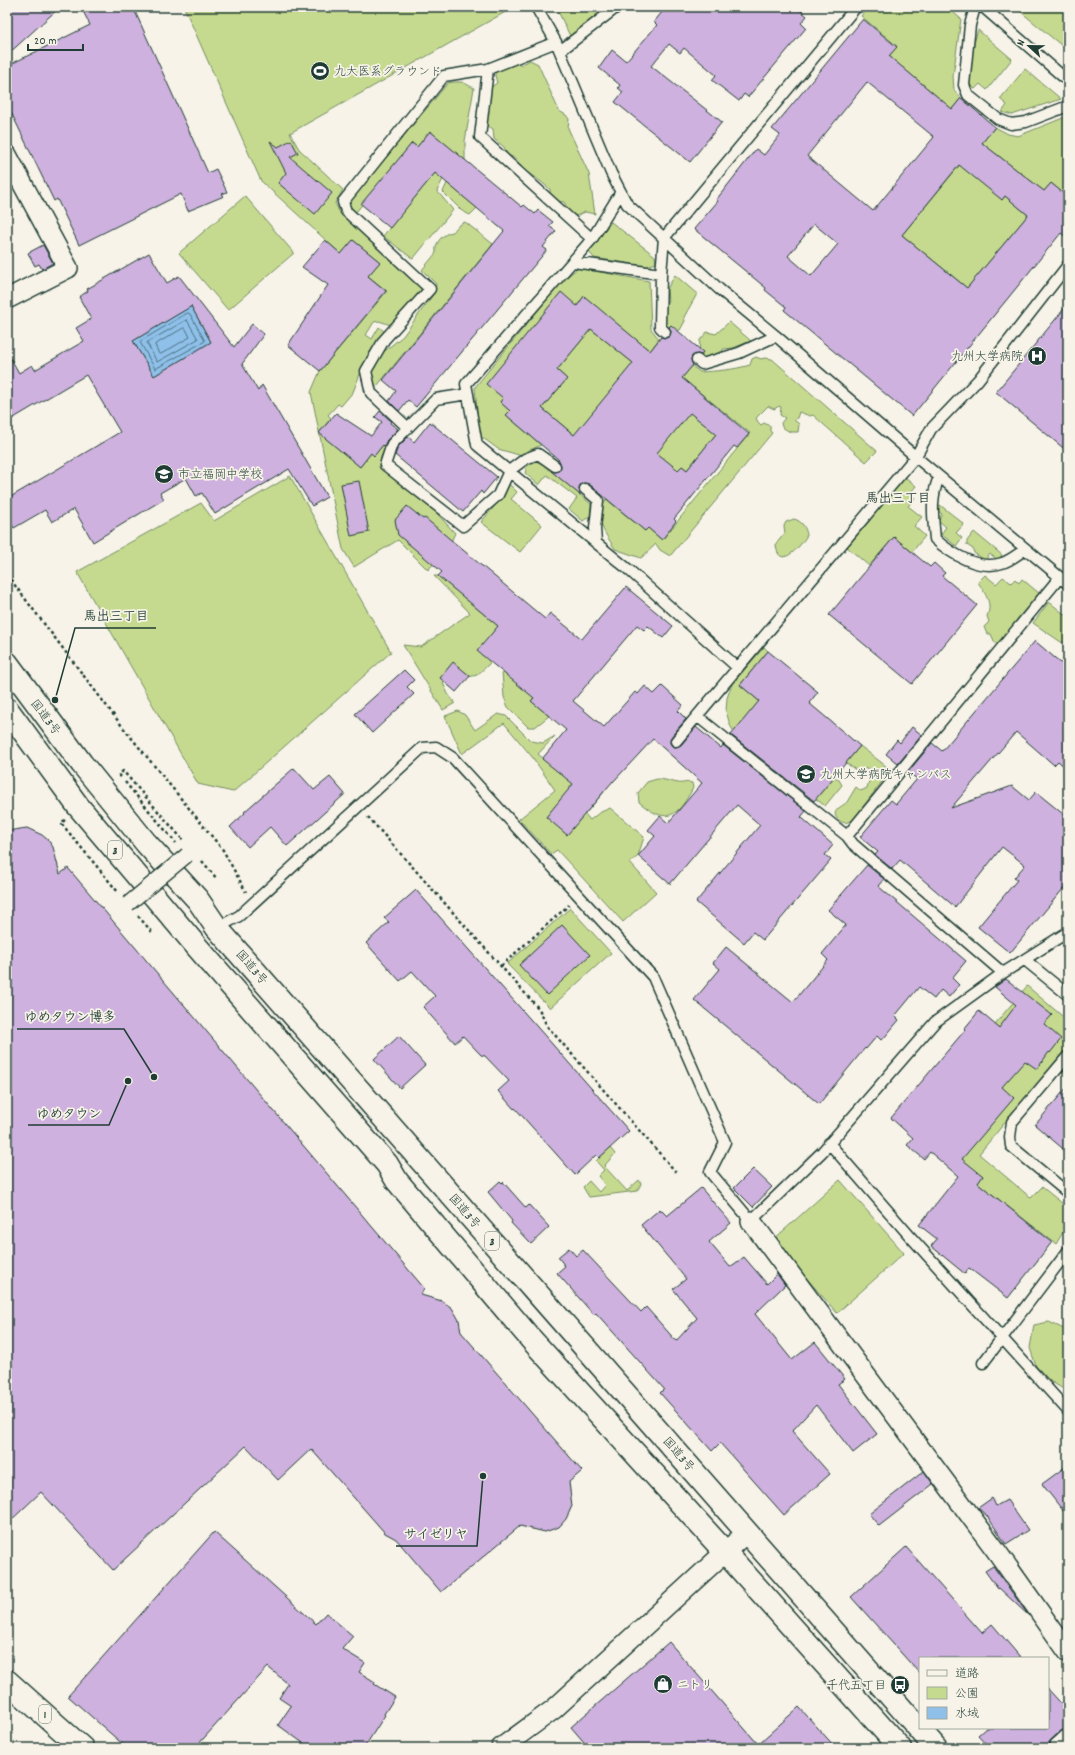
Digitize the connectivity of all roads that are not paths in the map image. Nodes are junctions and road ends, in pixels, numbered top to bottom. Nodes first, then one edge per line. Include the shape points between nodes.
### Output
1 (536, 7) edge
2 (617, 7) edge
3 (856, 7) edge
4 (975, 7) edge
5 (983, 7) edge
6 (558, 46) junction
7 (488, 70) junction
8 (1068, 81) edge
9 (1068, 106) edge
10 (7, 155) edge
11 (621, 192) junction
12 (664, 238) junction
13 (592, 239) junction
14 (572, 262) junction
15 (1068, 265) edge
16 (661, 274) junction
17 (7, 298) edge
18 (665, 332) dead end
19 (776, 336) junction
20 (697, 360) dead end
21 (468, 394) junction
22 (407, 427) junction
23 (916, 456) junction
24 (555, 466) dead end
25 (509, 471) junction
26 (939, 477) junction
27 (585, 490) dead end
28 (596, 543) junction
29 (1026, 549) junction
30 (1064, 580) edge
31 (7, 663) edge
32 (738, 668) junction
33 (7, 709) edge
34 (697, 716) junction
35 (676, 741) dead end
36 (847, 836) junction
37 (187, 849) road end
38 (128, 904) road end
39 (217, 928) junction
40 (1068, 932) edge
41 (1025, 960) junction
42 (1003, 973) junction
43 (1068, 995) edge
44 (1068, 1056) edge
45 (829, 1143) junction
46 (1068, 1193) edge
47 (751, 1221) junction
48 (1068, 1250) edge
49 (1002, 1337) junction
50 (983, 1362) dead end
51 (1068, 1411) edge
52 (747, 1532) junction
53 (725, 1552) junction
54 (1068, 1652) edge
55 (7, 1681) edge
56 (7, 1694) edge
57 (919, 1729) edge
58 (919, 1729) edge
59 (1068, 1739) edge
60 (65, 1748) edge
61 (82, 1748) edge
62 (501, 1748) edge
63 (900, 1748) edge
64 (936, 1748) edge
65 (1058, 1748) edge

1 - 6 lane
2 - 6 lane
3 - 12 lane
4 - 9 lane via 970,25 964,85 968,95 998,119 1011,124 1026,122
5 - 8 lane
6 - 7 lane
6 - 11 lane
7 - 13 lane via 480,137
7 - 22 lane via 444,76 343,202 346,211 430,288 384,340 366,371 371,393
10 - 17 street via 68,268
11 - 12 lane via 627,204
11 - 13 lane
12 - 16 lane
12 - 19 lane via 719,289
13 - 14 lane
14 - 16 lane
14 - 21 lane via 466,384
15 - 23 lane via 978,380 931,430
16 - 18 lane via 660,327
19 - 20 lane via 739,353 702,364
19 - 23 lane
21 - 22 lane via 436,399
21 - 25 lane via 477,445
22 - 25 lane via 392,444 386,465 463,526 498,495
23 - 26 lane
23 - 32 lane
24 - 25 lane via 538,454 525,459
25 - 28 lane
26 - 29 lane
26 - 29 lane via 932,504 935,539 947,550 981,565 1002,564
27 - 28 lane via 598,500 594,528
28 - 32 lane
29 - 30 lane
30 - 36 lane
31 - 39 highway, 国道3号 / 3 via 82,764 146,843 198,900
32 - 34 lane
33 - 53 highway, 3 via 78,806 387,1164 397,1180 530,1338
34 - 35 lane
34 - 36 lane
36 - 42 lane via 853,844
37 - 38 street, bridge
39 - 47 lane via 239,916 422,748 436,747 453,758 653,977 726,1142 710,1172
39 - 52 highway, 国道3号 / 3
40 - 41 lane
41 - 42 lane
41 - 43 lane
42 - 45 lane via 935,1022
44 - 46 lane via 1012,1122 1010,1137 1011,1146
45 - 47 lane
45 - 49 lane
47 - 54 street via 995,1549
48 - 49 lane
49 - 50 lane
49 - 51 lane
52 - 53 street
52 - 57 highway, 国道3号 / 3
53 - 62 street via 554,1709
53 - 63 highway, 3
55 - 61 highway, 1
56 - 60 highway, 1
58 - 64 highway, 国道3号 / 3
59 - 65 street

